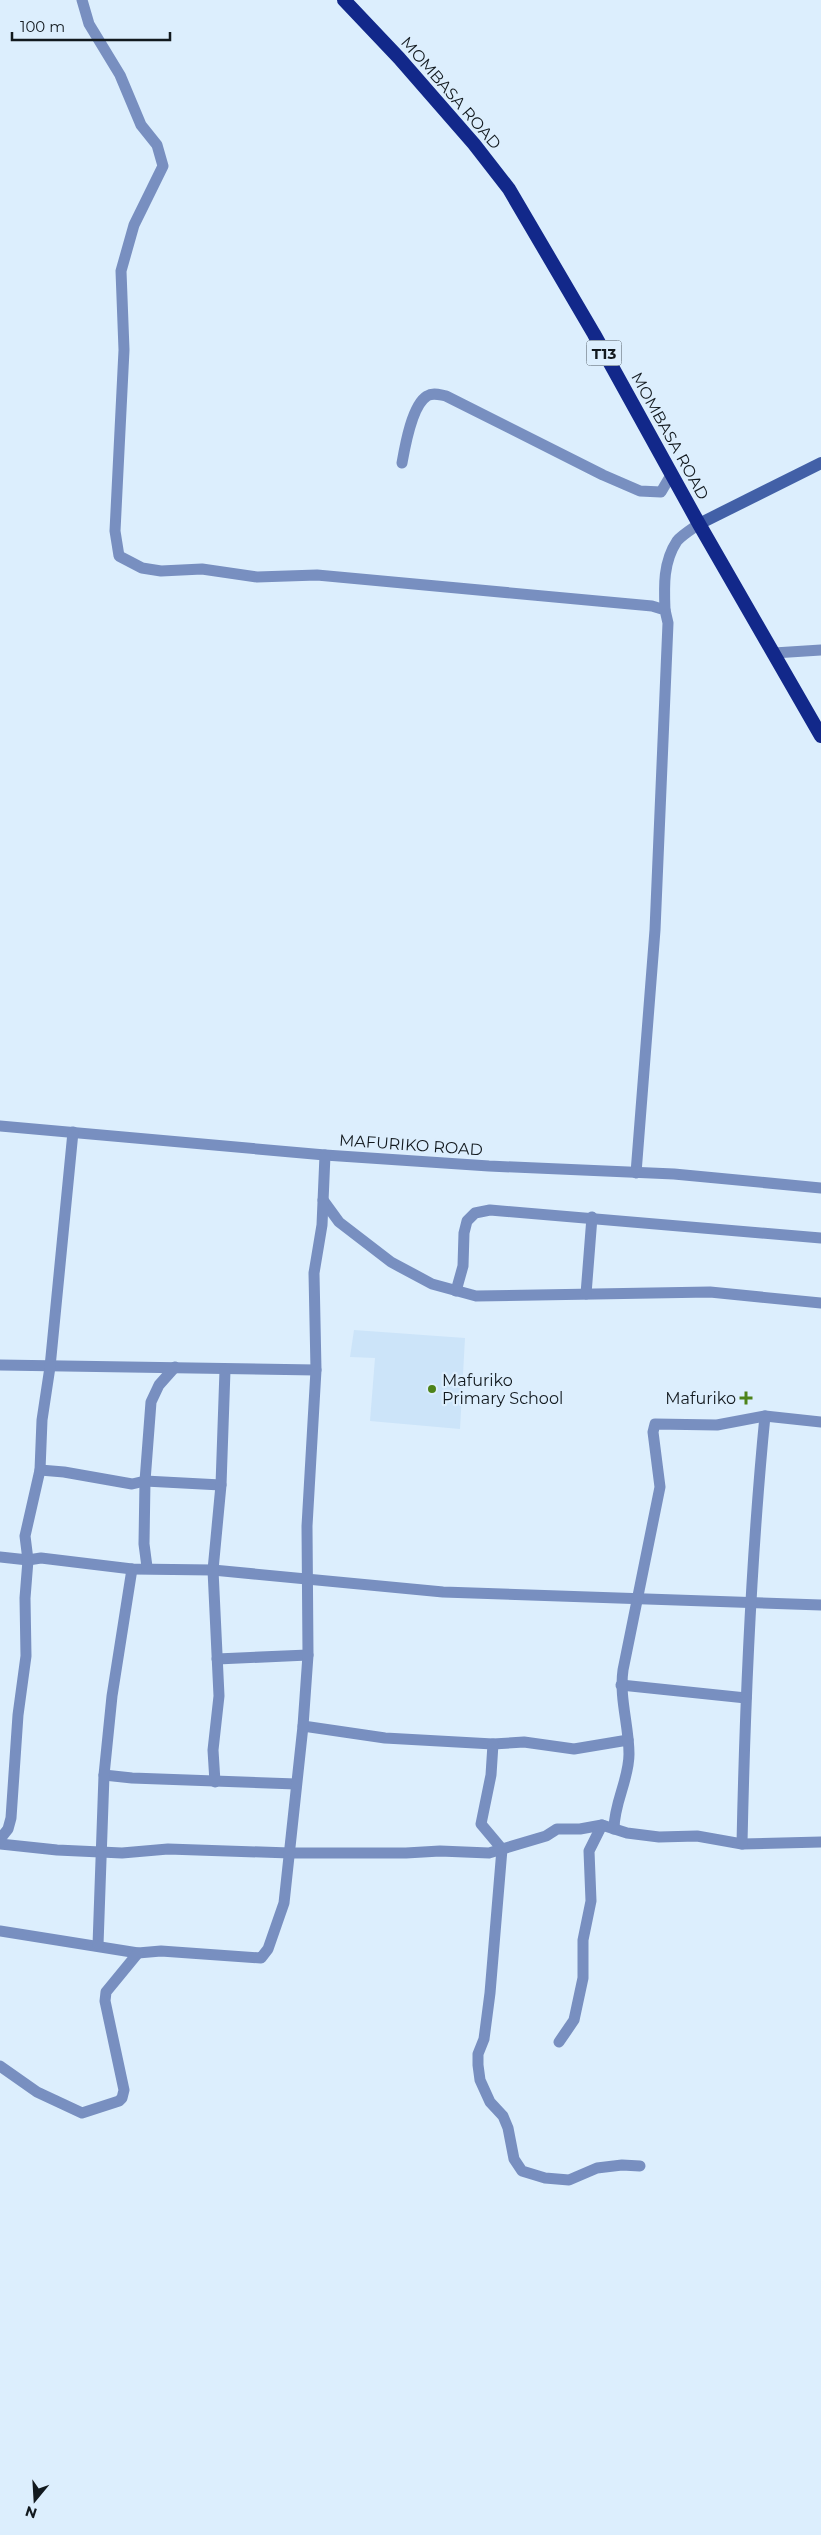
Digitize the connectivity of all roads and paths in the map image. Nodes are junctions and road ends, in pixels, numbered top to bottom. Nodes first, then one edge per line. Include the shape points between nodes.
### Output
1 (82, 0) edge
2 (344, 0) edge
3 (402, 463) dead end
4 (821, 463) edge
5 (671, 475) junction
6 (699, 524) junction
7 (665, 610) junction
8 (821, 650) edge
9 (774, 653) junction
10 (821, 736) edge
11 (0, 1126) edge
12 (73, 1132) junction
13 (325, 1155) junction
14 (636, 1173) junction
15 (821, 1188) edge
16 (323, 1200) junction
17 (592, 1218) junction
18 (821, 1238) edge
19 (456, 1290) junction
20 (586, 1294) junction
21 (821, 1303) edge
22 (0, 1365) edge
23 (176, 1366) junction
24 (50, 1367) junction
25 (225, 1370) junction
26 (316, 1370) junction
27 (766, 1416) junction
28 (821, 1422) edge
29 (40, 1470) junction
30 (145, 1481) junction
31 (221, 1485) junction
32 (0, 1557) edge
33 (28, 1560) junction
34 (147, 1568) junction
35 (132, 1569) junction
36 (213, 1570) junction
37 (307, 1579) junction
38 (638, 1597) junction
39 (752, 1602) junction
40 (821, 1605) edge
41 (308, 1655) junction
42 (216, 1659) junction
43 (621, 1685) junction
44 (746, 1698) junction
45 (303, 1726) junction
46 (628, 1740) junction
47 (493, 1744) junction
48 (104, 1775) junction
49 (215, 1782) junction
50 (296, 1784) junction
51 (602, 1825) junction
52 (614, 1829) junction
53 (0, 1839) edge
54 (821, 1842) edge
55 (0, 1844) edge
56 (742, 1844) junction
57 (502, 1849) junction
58 (100, 1852) junction
59 (290, 1853) junction
60 (0, 1931) edge
61 (98, 1945) junction
62 (138, 1953) junction
63 (559, 2042) dead end
64 (0, 2066) edge
65 (640, 2166) dead end

1 - 7 street via 89,24 120,75 142,125 157,145 163,166 134,225 121,271 124,350 115,531 119,556 142,568 161,571 202,569 257,577 318,575 652,606
2 - 5 highway, MOMBASA ROAD / T13 via 400,58 508,189 594,334
3 - 5 street via 409,428 420,403 434,393 640,491 660,492
4 - 6 main road
5 - 6 highway, MOMBASA ROAD / T13
6 - 7 street via 678,540 666,564
6 - 9 highway, MOMBASA ROAD / T13
7 - 14 street via 668,623 654,930
8 - 9 street
9 - 10 highway, MOMBASA ROAD / T13
11 - 12 street, MAFURIKO ROAD
12 - 13 street, MAFURIKO ROAD
12 - 24 street
13 - 14 street, MAFURIKO ROAD
13 - 16 street
14 - 15 street, MAFURIKO ROAD
16 - 19 street via 340,1222 391,1262 432,1284
16 - 26 street via 314,1273
17 - 18 street
17 - 19 street via 490,1210 475,1213 467,1221 464,1233 463,1266
17 - 20 street
19 - 20 street via 476,1296
20 - 21 street via 710,1292
22 - 24 street
23 - 24 street
23 - 25 street
23 - 30 street via 159,1385 151,1402
24 - 29 street via 42,1420
25 - 26 street
25 - 31 street
26 - 37 street
27 - 28 street
27 - 38 street via 717,1425 655,1424 653,1432 660,1487
27 - 39 street via 756,1509
29 - 30 street via 132,1484
29 - 33 street via 25,1536
30 - 31 street
30 - 34 street
31 - 36 street
32 - 33 street
33 - 35 street via 41,1558
33 - 53 street via 26,1656 18,1715 11,1818
34 - 35 street
34 - 36 street
35 - 48 street via 112,1696
36 - 37 street
36 - 42 street
37 - 38 street via 443,1592
37 - 41 street
38 - 39 street
38 - 43 street
39 - 40 street
39 - 44 street
41 - 42 street
41 - 45 street
42 - 49 street via 219,1696 213,1750
43 - 44 street
43 - 46 street
44 - 56 street
45 - 47 street via 385,1738
45 - 50 street
46 - 47 street via 574,1749 524,1742
46 - 52 street via 627,1772 614,1812
47 - 57 street via 491,1775 481,1824
48 - 49 street
48 - 58 street
49 - 50 street
50 - 59 street
51 - 52 street
51 - 57 street via 557,1829 546,1836
51 - 63 street via 589,1851 591,1901 582,1940 580,1990 574,2020
52 - 56 street via 659,1837 697,1836
54 - 56 street
55 - 58 street
57 - 59 street via 489,1853
57 - 65 street via 490,1993 478,2065 483,2088 508,2128 514,2160 522,2171 568,2180 597,2168
58 - 59 street via 168,1849
58 - 61 street
59 - 62 street via 284,1903 268,1949 261,1958 160,1951
60 - 61 street
61 - 62 street
62 - 64 street via 106,1992 105,2001 124,2090 119,2101 82,2113 36,2092

